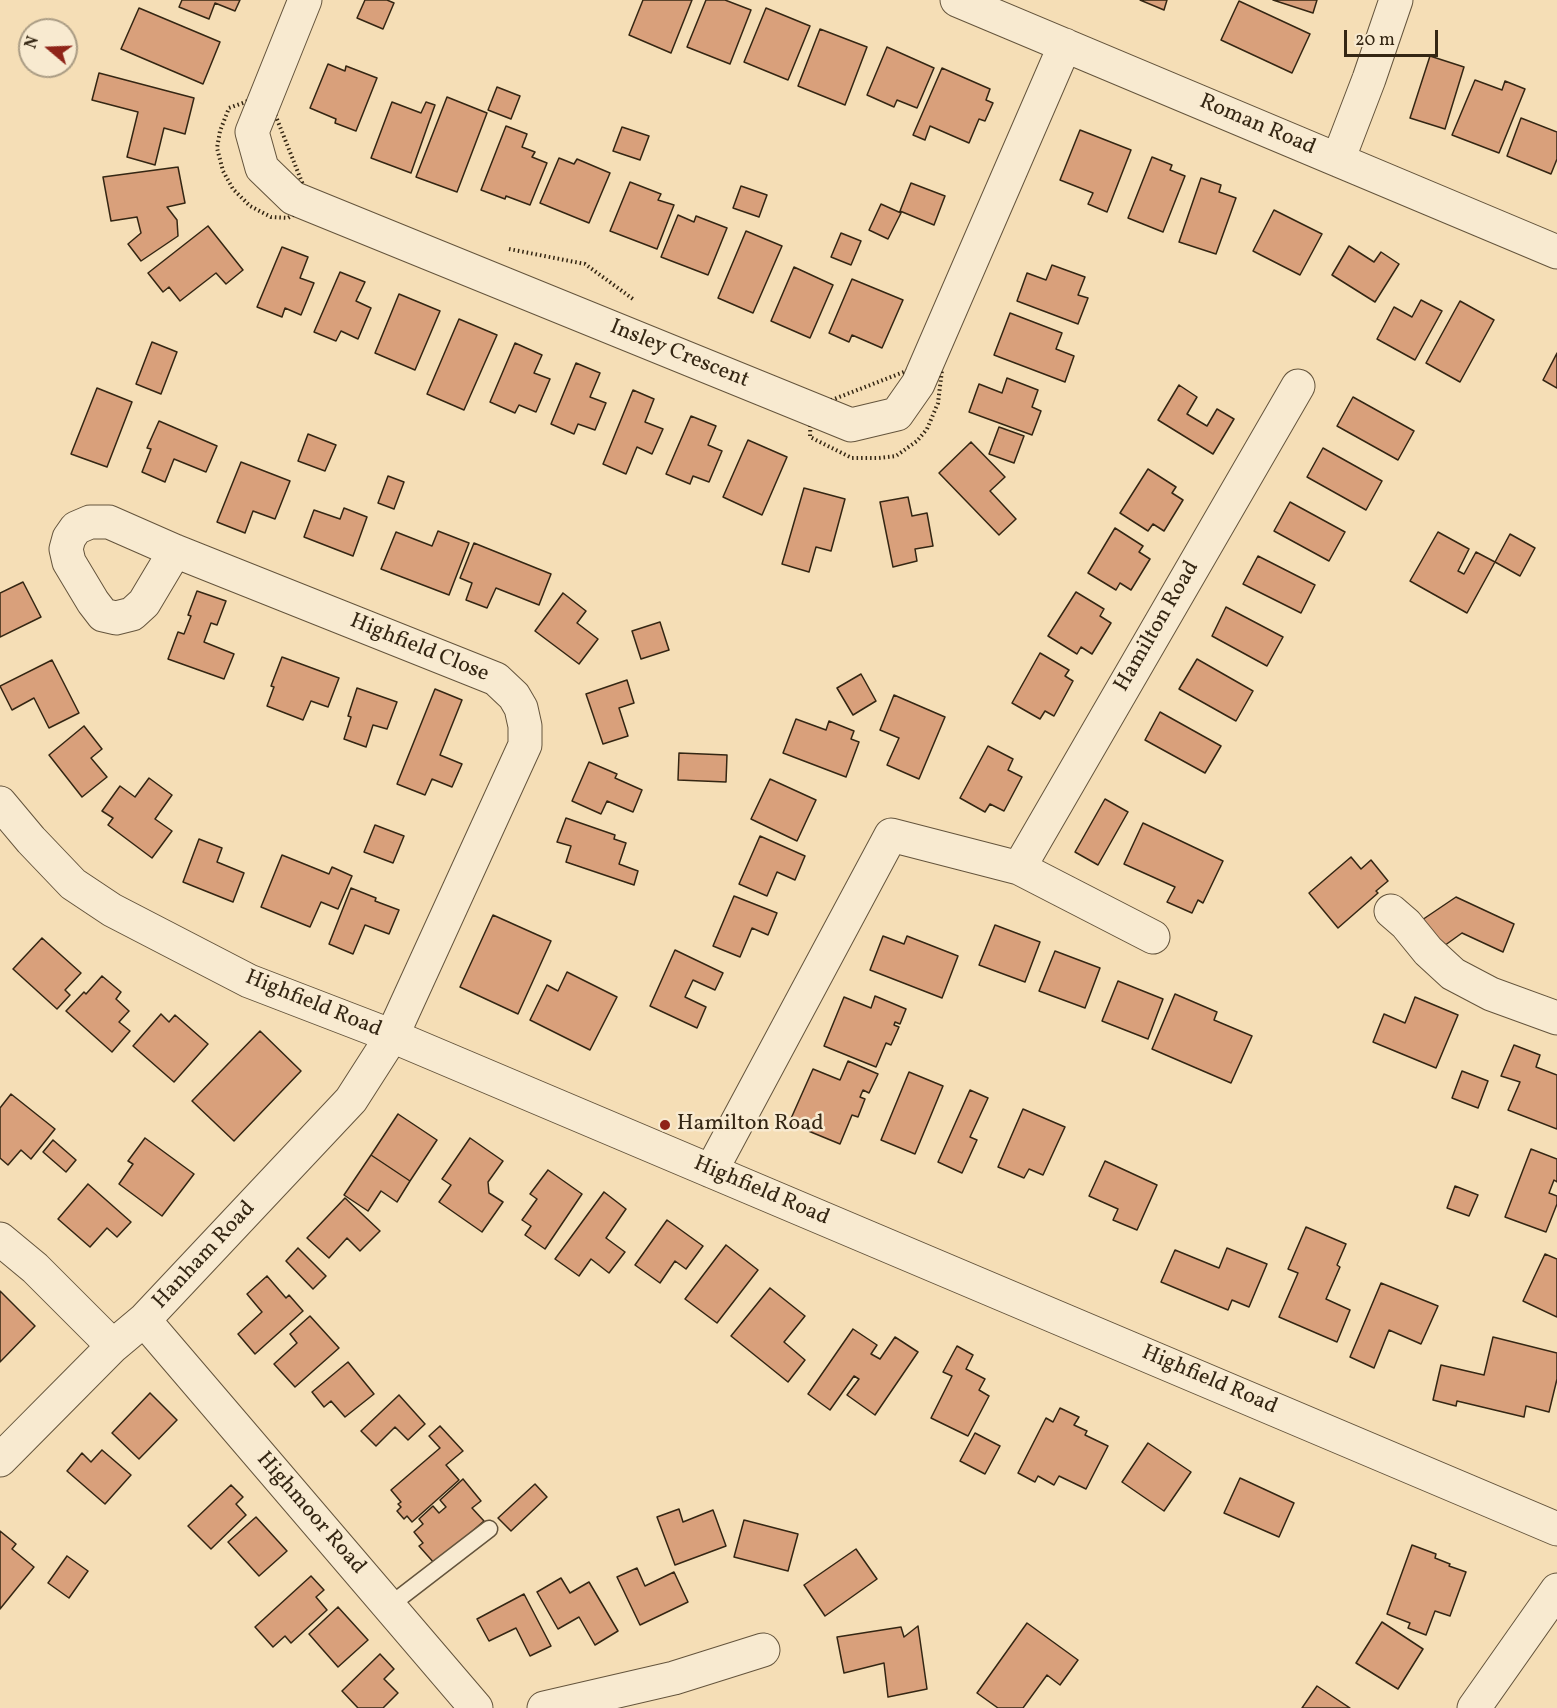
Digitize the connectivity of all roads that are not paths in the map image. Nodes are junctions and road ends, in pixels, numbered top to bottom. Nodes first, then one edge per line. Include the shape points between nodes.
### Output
1 (305, 0) edge
2 (957, 0) edge
3 (1396, 0) edge
4 (1065, 45) junction
5 (1338, 160) junction
6 (1557, 252) edge
7 (1298, 386) dead end
8 (175, 551) dead end
9 (0, 803) edge
10 (1019, 868) junction
11 (1391, 911) dead end
12 (1153, 937) dead end
13 (1557, 1018) edge
14 (392, 1036) junction
15 (711, 1171) junction
16 (0, 1239) edge
17 (144, 1320) junction
18 (113, 1346) junction
19 (0, 1460) edge
20 (489, 1529) dead end
21 (1557, 1529) edge
22 (1557, 1590) edge
23 (389, 1606) junction
24 (762, 1650) dead end
25 (476, 1708) edge
26 (544, 1708) edge
27 (1474, 1708) edge

1 - 4 street, Insley Crescent via 252,132 262,168 293,198 851,425 897,414 918,384
2 - 4 street, Roman Road
3 - 5 street
4 - 5 street, Roman Road
5 - 6 street, Roman Road
7 - 10 street, Hamilton Road
8 - 14 street, Highfield Close via 496,679 521,708 525,745
9 - 14 street, Highfield Road via 73,884 112,910 249,981
10 - 12 street
10 - 15 street via 891,835
11 - 13 street via 1453,974 1491,994
14 - 15 street, Highfield Road
14 - 17 street, Hanham Road via 351,1100
15 - 21 street, Highfield Road
16 - 18 street
17 - 18 street, Hanham Road
17 - 23 street, Highmoor Road
18 - 19 street, Hanham Road
20 - 23 lane
22 - 27 street
23 - 25 street, Highmoor Road
24 - 26 street via 674,1678

